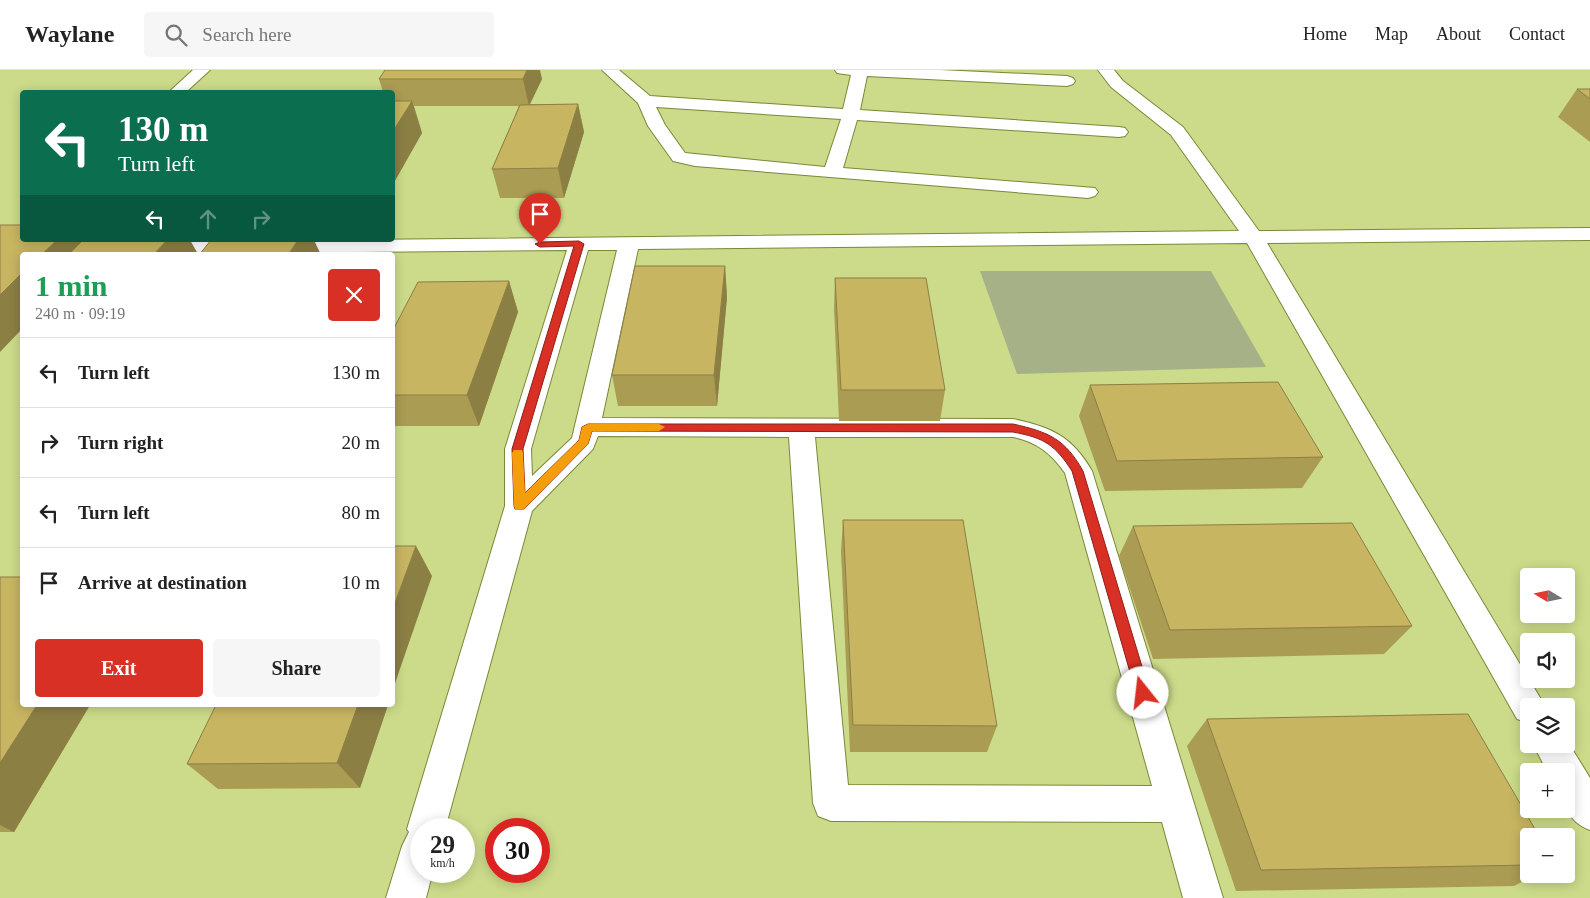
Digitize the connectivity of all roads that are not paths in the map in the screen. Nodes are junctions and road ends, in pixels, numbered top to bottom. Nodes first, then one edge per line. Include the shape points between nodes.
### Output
1 (202, 70) edge
2 (610, 70) edge
3 (854, 70) edge
4 (1106, 70) edge
5 (1066, 81) dead end
6 (179, 90) edge
7 (645, 101) junction
8 (851, 113) junction
9 (1120, 132) dead end
10 (832, 173) junction
11 (1088, 192) dead end
12 (1590, 234) edge
13 (1254, 238) junction
14 (579, 244) junction
15 (629, 244) junction
16 (141, 248) edge
17 (588, 427) junction
18 (801, 428) junction
19 (520, 506) junction
20 (1523, 698) edge
21 (1575, 787) edge
22 (1176, 804) junction
23 (1590, 812) edge
24 (429, 818) edge
25 (410, 883) edge
26 (406, 898) edge
27 (1203, 898) edge

1 - 6 street
2 - 7 street
3 - 5 street
3 - 8 street
4 - 13 street via 1117,84 1177,131
7 - 8 street
7 - 10 street via 657,126 680,157
8 - 9 street
8 - 10 street
10 - 11 street
12 - 13 street
13 - 15 street
13 - 20 street
14 - 15 street
14 - 16 street
14 - 19 street via 518,449
15 - 17 street
17 - 18 street
17 - 19 street via 584,442
18 - 22 street via 1013,428 1038,433 1063,449 1078,471
18 - 22 street via 831,803
19 - 24 street
21 - 23 street
22 - 27 street
25 - 26 street

